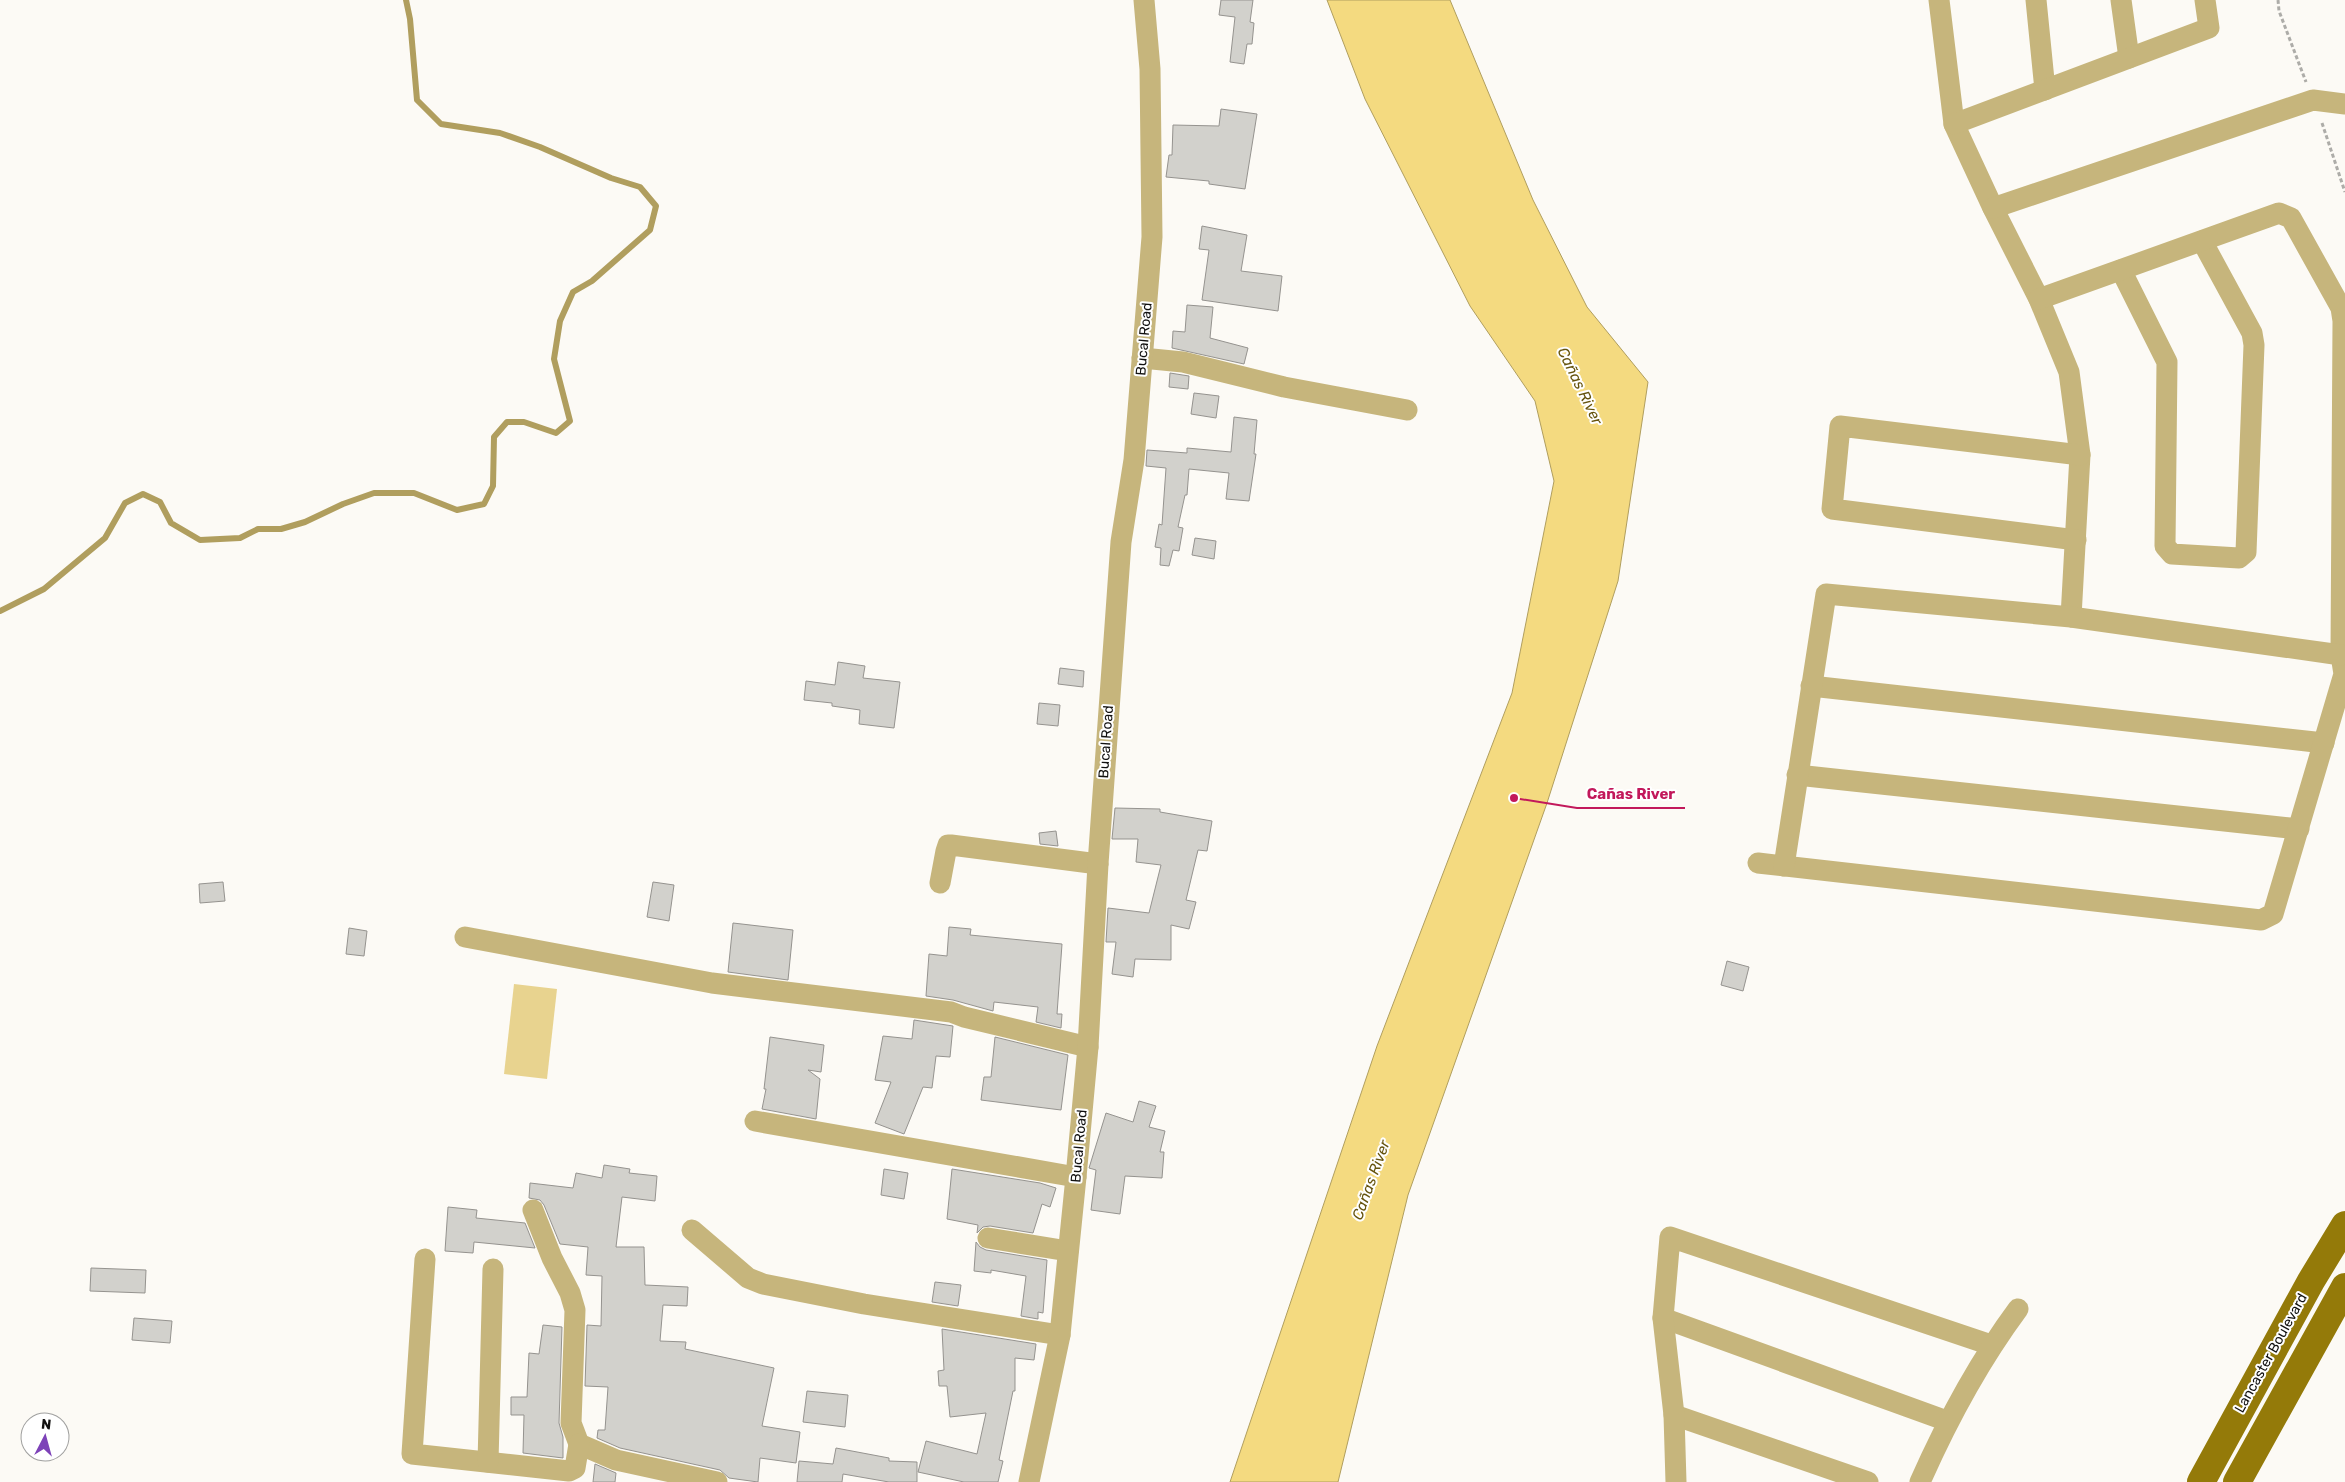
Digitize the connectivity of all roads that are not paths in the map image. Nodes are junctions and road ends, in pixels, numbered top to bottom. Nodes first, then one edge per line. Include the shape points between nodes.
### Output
1 (1144, 0) edge
2 (1938, 0) edge
3 (2036, 0) edge
4 (2121, 0) edge
5 (2205, 0) edge
6 (2129, 58) junction
7 (2045, 90) junction
8 (2345, 104) edge
9 (1954, 124) junction
10 (1992, 208) junction
11 (2202, 241) junction
12 (2121, 270) junction
13 (2039, 299) junction
14 (1142, 358) junction
15 (1407, 410) dead end
16 (2080, 455) junction
17 (2076, 540) junction
18 (2072, 617) junction
19 (2341, 655) junction
20 (1811, 686) junction
21 (2324, 743) junction
22 (1797, 775) junction
23 (2298, 829) junction
24 (1758, 863) dead end
25 (1098, 864) junction
26 (1784, 866) junction
27 (940, 883) dead end
28 (465, 936) dead end
29 (1088, 1047) junction
30 (756, 1121) dead end
31 (1076, 1177) junction
32 (533, 1210) dead end
33 (2345, 1225) edge
34 (692, 1230) dead end
35 (988, 1238) dead end
36 (1068, 1251) junction
37 (424, 1259) dead end
38 (493, 1269) dead end
39 (2345, 1287) edge
40 (2018, 1309) dead end
41 (1662, 1318) junction
42 (1060, 1335) junction
43 (1991, 1345) junction
44 (1674, 1415) junction
45 (1947, 1421) junction
46 (579, 1444) junction
47 (488, 1462) junction
48 (662, 1477) edge
49 (717, 1482) edge
50 (1030, 1482) edge
51 (1676, 1482) edge
52 (1868, 1482) edge
53 (1920, 1482) edge
54 (2201, 1482) edge
55 (2238, 1482) edge

1 - 14 street, Bucal Road via 1150,69 1152,237
2 - 9 street
3 - 7 street
4 - 6 street
5 - 6 street via 2209,28
6 - 7 street
7 - 9 street
8 - 10 street via 2313,100
9 - 10 street
10 - 13 street
11 - 12 street
11 - 12 street via 2252,333 2254,345 2246,552 2239,558 2172,554 2165,546 2167,362
11 - 19 street via 2279,213 2291,218 2341,308
12 - 13 street
13 - 16 street via 2069,372
14 - 15 street via 1182,362 1284,387
14 - 25 street, Bucal Road via 1134,460 1121,542
16 - 17 street
16 - 17 street via 1840,426 1832,509
17 - 18 street
18 - 19 street
18 - 20 street via 1826,594
19 - 21 street via 2344,674
20 - 21 street
20 - 22 street
21 - 23 street
22 - 23 street
22 - 26 street
23 - 26 street via 2273,914 2261,920
24 - 26 street
25 - 27 street via 948,845
25 - 29 street, Bucal Road
28 - 29 street via 712,983 950,1012
29 - 31 street, Bucal Road
30 - 31 street
31 - 36 street, Bucal Road
32 - 46 street via 575,1310 571,1423
33 - 54 main road, Lancaster Boulevard via 2310,1281
34 - 42 street via 748,1278 763,1284 864,1304
35 - 36 street
36 - 42 street, Bucal Road
37 - 47 street via 412,1454
38 - 47 street
39 - 55 main road
40 - 43 street
41 - 43 street via 1670,1237
41 - 44 street
41 - 45 street
42 - 50 street, Bucal Road
43 - 45 street
44 - 51 street
44 - 52 street
45 - 53 street
46 - 47 street via 575,1468 569,1471
46 - 48 street
48 - 49 street

